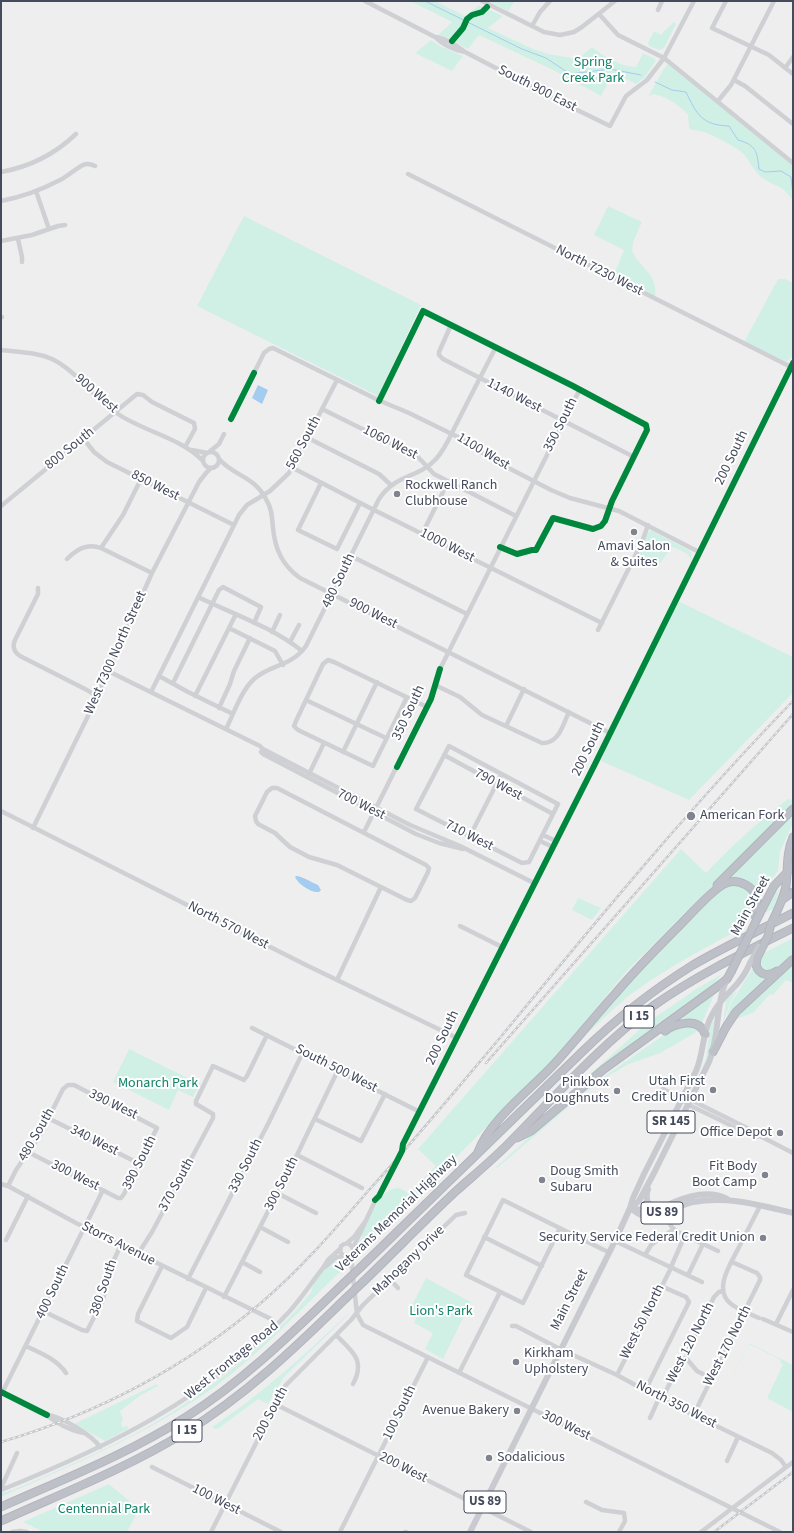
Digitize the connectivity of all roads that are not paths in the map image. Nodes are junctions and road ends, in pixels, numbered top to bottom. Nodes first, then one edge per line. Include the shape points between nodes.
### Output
1 (365, 1) edge
2 (482, 1) edge
3 (550, 1) edge
4 (615, 1) edge
5 (662, 1) edge
6 (694, 1) edge
7 (726, 1) edge
8 (774, 1) edge
9 (658, 10) dead end
10 (599, 14) junction
11 (532, 26) junction
12 (751, 47) junction
13 (793, 57) edge
14 (664, 58) junction
15 (786, 68) junction
16 (793, 74) edge
17 (734, 80) junction
18 (718, 101) junction
19 (793, 124) edge
20 (76, 134) dead end
21 (793, 163) edge
22 (95, 166) dead end
23 (1, 172) edge
24 (408, 174) dead end
25 (36, 191) junction
26 (1, 201) edge
27 (65, 225) dead end
28 (49, 229) junction
29 (18, 239) junction
30 (1, 241) edge
31 (22, 262) dead end
32 (452, 325) junction
33 (496, 347) junction
34 (1, 350) edge
35 (792, 365) edge
36 (480, 378) junction
37 (337, 380) junction
38 (580, 389) junction
39 (379, 401) junction
40 (322, 409) junction
41 (115, 412) junction
42 (231, 419) dead end
43 (564, 421) junction
44 (224, 434) dead end
45 (452, 434) junction
46 (83, 438) junction
47 (308, 438) junction
48 (220, 442) junction
49 (187, 448) junction
50 (208, 452) junction
51 (634, 457) junction
52 (219, 458) junction
53 (203, 462) junction
54 (427, 467) junction
55 (213, 468) junction
56 (293, 468) junction
57 (233, 470) junction
58 (141, 479) junction
59 (201, 479) junction
60 (533, 481) junction
61 (448, 482) junction
62 (321, 483) junction
63 (391, 485) junction
64 (264, 495) junction
65 (189, 503) junction
66 (360, 503) junction
67 (1, 506) edge
68 (609, 507) junction
69 (373, 510) junction
70 (516, 516) junction
71 (234, 525) junction
72 (648, 525) junction
73 (422, 534) junction
74 (500, 547) junction
75 (101, 548) junction
76 (699, 552) junction
77 (351, 556) junction
78 (67, 559) dead end
79 (490, 568) junction
80 (152, 573) junction
81 (38, 588) dead end
82 (332, 594) junction
83 (198, 597) junction
84 (213, 604) junction
85 (236, 614) junction
86 (467, 614) junction
87 (280, 615) dead end
88 (254, 623) junction
89 (602, 623) junction
90 (299, 625) dead end
91 (229, 628) junction
92 (598, 630) dead end
93 (272, 632) junction
94 (250, 638) junction
95 (290, 642) junction
96 (302, 651) junction
97 (448, 652) junction
98 (282, 665) junction
99 (108, 671) junction
100 (158, 676) junction
101 (377, 682) junction
102 (174, 684) junction
103 (435, 685) junction
104 (524, 689) junction
105 (151, 692) junction
106 (96, 696) junction
107 (195, 696) junction
108 (406, 697) junction
109 (306, 700) junction
110 (427, 706) junction
111 (219, 708) junction
112 (569, 712) junction
113 (233, 714) junction
114 (357, 724) junction
115 (506, 726) junction
116 (226, 729) junction
117 (610, 733) junction
118 (386, 738) junction
119 (324, 743) junction
120 (343, 752) junction
121 (444, 755) junction
122 (309, 775) junction
123 (501, 775) junction
124 (497, 784) junction
125 (376, 809) junction
126 (793, 809) edge
127 (1, 811) edge
128 (553, 814) junction
129 (33, 828) junction
130 (364, 832) junction
131 (543, 835) junction
132 (470, 836) junction
133 (793, 837) edge
134 (540, 841) junction
135 (556, 842) junction
136 (553, 847) junction
137 (793, 866) edge
138 (787, 872) junction
139 (534, 883) junction
140 (381, 887) junction
141 (793, 892) edge
142 (783, 899) junction
143 (698, 907) junction
144 (793, 912) edge
145 (757, 914) junction
146 (460, 926) dead end
147 (793, 928) edge
148 (502, 947) junction
149 (793, 960) edge
150 (753, 964) junction
151 (729, 976) junction
152 (337, 980) junction
153 (721, 1001) junction
154 (252, 1028) dead end
155 (705, 1034) junction
156 (267, 1035) junction
157 (457, 1038) junction
158 (302, 1052) junction
159 (713, 1052) junction
160 (620, 1058) junction
161 (338, 1070) junction
162 (68, 1085) joint
163 (663, 1089) dead end
164 (385, 1094) junction
165 (682, 1099) junction
166 (690, 1102) junction
167 (420, 1112) junction
168 (48, 1118) junction
169 (315, 1118) junction
170 (157, 1128) joint
171 (512, 1141) junction
172 (28, 1152) junction
173 (793, 1153) edge
174 (477, 1154) junction
175 (297, 1155) junction
176 (140, 1164) junction
177 (654, 1173) junction
178 (1, 1184) edge
179 (8, 1186) junction
180 (362, 1188) dead end
181 (103, 1190) junction
182 (277, 1193) junction
183 (28, 1196) junction
184 (121, 1198) joint
185 (727, 1199) junction
186 (760, 1206) junction
187 (630, 1208) junction
188 (664, 1209) junction
189 (316, 1213) dead end
190 (465, 1213) dead end
191 (793, 1213) edge
192 (365, 1222) junction
193 (85, 1227) junction
194 (260, 1227) junction
195 (560, 1228) junction
196 (674, 1229) junction
197 (685, 1236) junction
198 (484, 1237) junction
199 (6, 1240) dead end
200 (615, 1241) junction
201 (288, 1242) dead end
202 (347, 1243) junction
203 (703, 1244) junction
204 (121, 1245) junction
205 (353, 1248) junction
206 (340, 1249) junction
207 (718, 1251) dead end
208 (609, 1252) junction
209 (138, 1254) junction
210 (352, 1254) junction
211 (645, 1255) junction
212 (345, 1257) junction
213 (242, 1262) junction
214 (732, 1262) junction
215 (162, 1266) junction
216 (542, 1266) junction
217 (323, 1268) junction
218 (352, 1268) junction
219 (670, 1268) junction
220 (260, 1272) dead end
221 (688, 1275) junction
222 (188, 1279) junction
223 (390, 1279) junction
224 (702, 1282) dead end
225 (662, 1286) junction
226 (206, 1288) junction
227 (398, 1288) dead end
228 (793, 1290) edge
229 (723, 1291) junction
230 (500, 1292) junction
231 (224, 1297) junction
232 (43, 1311) junction
233 (745, 1312) junction
234 (357, 1314) junction
235 (274, 1324) junction
236 (776, 1324) junction
237 (512, 1326) dead end
238 (793, 1332) edge
239 (336, 1335) junction
240 (26, 1346) junction
241 (560, 1349) junction
242 (428, 1357) junction
243 (686, 1358) junction
244 (459, 1372) junction
245 (66, 1373) dead end
246 (617, 1375) junction
247 (711, 1378) junction
248 (353, 1384) dead end
249 (646, 1390) junction
250 (2, 1392) edge
251 (661, 1398) junction
252 (275, 1404) junction
253 (531, 1409) junction
254 (694, 1414) junction
255 (650, 1418) dead end
256 (738, 1437) junction
257 (101, 1447) junction
258 (17, 1453) dead end
259 (379, 1456) junction
260 (727, 1461) dead end
261 (793, 1462) edge
262 (152, 1467) dead end
263 (786, 1467) junction
264 (1, 1489) edge
265 (586, 1502) dead end
266 (225, 1504) junction
267 (1, 1507) edge
268 (482, 1508) junction
269 (732, 1508) junction
270 (1, 1521) edge
271 (12, 1532) edge
272 (28, 1532) edge
273 (211, 1532) edge
274 (281, 1532) edge
275 (340, 1532) edge
276 (470, 1532) edge
277 (532, 1532) edge
278 (619, 1532) edge
279 (701, 1532) edge
280 (780, 1532) edge

1 - 14 street, South 900 East via 435,37 456,51 466,52 610,126 626,96 647,80
2 - 11 street
3 - 11 street
4 - 10 street
5 - 9 street
6 - 14 street
7 - 12 street via 712,28
8 - 12 street
10 - 11 street via 582,28 566,34 551,34
10 - 14 street via 618,35
12 - 15 street via 769,55
12 - 17 street
13 - 15 street
14 - 18 street
15 - 16 street
17 - 18 street
17 - 19 street via 746,86
18 - 21 street
20 - 23 street via 43,158
22 - 25 street via 83,165
24 - 35 street, North 7230 West
25 - 26 street
25 - 28 street
27 - 28 street
28 - 29 street
29 - 30 street
29 - 31 street
32 - 33 street
32 - 36 street, 1140 West via 439,355
32 - 39 street via 422,311
33 - 36 street, 480 South
33 - 38 street
34 - 41 street, 900 West via 33,353 53,360
35 - 76 street, 200 South
36 - 43 street, 1140 West
36 - 45 street, 480 South
37 - 39 street, 1100 West
37 - 40 street, 560 South
37 - 42 street, 1100 West via 279,350 269,349 264,352
38 - 43 street, 350 South
38 - 51 street via 646,425 647,430
39 - 45 street, 1100 West
40 - 47 street, 560 South
40 - 54 street, 1060 West via 418,456
41 - 46 street, 800 South
41 - 49 street, 900 West
41 - 49 street, 800 South via 140,394 195,424
43 - 51 street, 1140 West
43 - 60 street, 350 South
44 - 48 street
45 - 54 street, 480 South via 441,453
45 - 60 street, 1100 West
46 - 58 street, 850 West via 104,460
46 - 67 street, 800 South
47 - 56 street, 560 South
47 - 63 street via 378,474
48 - 50 street
48 - 52 street
49 - 50 street, 900 West
49 - 53 street, 900 West
50 - 52 street via 215,452
50 - 53 street via 203,457
51 - 68 street
52 - 55 street via 219,462
52 - 57 street, 900 West
53 - 55 street
53 - 59 street, West 7300 North Street
54 - 61 street, 1060 West
54 - 63 street, 480 South
55 - 57 street, 900 West
55 - 59 street, West 7300 North Street
56 - 62 street, 1000 West
56 - 64 street, 560 South
57 - 64 street, 900 West via 251,480
58 - 65 street, 850 West
58 - 75 street via 123,515
59 - 65 street, West 7300 North Street
60 - 68 street, 1100 West via 570,498
60 - 70 street, 350 South
61 - 70 street, 1060 West
61 - 73 street
62 - 66 street, 1000 West
62 - 66 street via 298,530 337,549
63 - 69 street, 480 South
64 - 71 street, 560 South via 244,507
64 - 82 street, 900 West via 271,510 276,547 284,562 300,578
65 - 71 street, 850 West
65 - 80 street, West 7300 North Street
66 - 69 street, 1000 West
68 - 72 street, 1100 West
68 - 74 street via 603,524 597,528 553,518 536,550 515,554
69 - 73 street, 1000 West
69 - 77 street, 480 South
70 - 74 street, 350 South
71 - 83 street, 560 South
72 - 76 street, 1100 West
72 - 89 street
73 - 79 street, 1000 West
74 - 79 street, 350 South
75 - 78 street via 84,547
75 - 80 street
76 - 117 street, 200 South
77 - 82 street, 480 South
77 - 86 street
79 - 86 street, 350 South
79 - 89 street, 1000 West
80 - 99 street, West 7300 North Street
81 - 106 street via 38,594 15,640 14,650
82 - 96 street, 480 South
82 - 97 street, 900 West
83 - 84 street
83 - 100 street, 560 South
84 - 85 street
84 - 88 street via 223,586 261,607
84 - 102 street
85 - 88 street
85 - 91 street
86 - 97 street, 350 South
87 - 93 street
88 - 93 street
89 - 92 street
90 - 95 street
91 - 94 street
91 - 107 street
93 - 95 street
94 - 98 street via 275,651
94 - 111 street
95 - 96 street
96 - 98 street, 480 South
97 - 103 street, 350 South
97 - 104 street, 900 West
98 - 113 street, 480 South via 253,680
99 - 105 street, 700 West
99 - 106 street, West 7300 North Street
100 - 102 street
100 - 105 street, 560 South
101 - 108 street
101 - 109 street via 327,660
101 - 114 street
102 - 107 street
103 - 110 street, 350 South
103 - 115 street via 460,697 479,713
104 - 112 street, 900 West
104 - 115 street
105 - 116 street, 700 West
106 - 129 street, West 7300 North Street
107 - 111 street
108 - 110 street
108 - 118 street
109 - 114 street
109 - 119 street via 295,728
110 - 125 street, 350 South
111 - 113 street
112 - 115 street via 556,738 547,743 539,742
112 - 117 street, 900 West
113 - 116 street, 480 South
114 - 118 street
114 - 120 street
116 - 122 street, 700 West via 260,746 263,749 262,754
117 - 135 street, 200 South
118 - 120 street via 373,766
119 - 120 street
119 - 122 street
121 - 123 street, 790 West via 448,746
121 - 124 street, 790 West
121 - 132 street, 710 West via 416,809
122 - 125 street, 700 West
123 - 124 street
123 - 128 street, 790 West via 558,804
124 - 128 street, 790 West
124 - 132 street
125 - 130 street, 350 South
125 - 139 street, 700 West via 469,850
126 - 143 highway
127 - 129 street, North 570 West
128 - 131 street
129 - 152 street, North 570 West
130 - 140 street via 429,868 416,897 412,900
130 - 140 street via 275,788 268,791 256,816 258,824 275,833 290,847 313,858 338,865
131 - 134 street
131 - 135 street
132 - 134 street, 710 West via 522,863 530,861
133 - 138 highway via 788,853
134 - 136 street
135 - 136 street, 200 South
136 - 139 street, 200 South
137 - 138 highway
138 - 142 highway, Main Street
138 - 145 highway, Main Street via 772,889
139 - 148 street, 200 South
140 - 152 street
141 - 142 highway
142 - 150 highway, Main Street, bridge
143 - 145 highway via 722,885 736,882 749,887 755,895
143 - 174 highway via 637,969 557,1061 501,1119 481,1143
144 - 174 highway, Veterans Memorial Highway / I 15 via 694,965 638,1003 592,1042
145 - 151 highway, Main Street / SR 145, bridge via 746,933 741,952
146 - 148 street
147 - 171 highway, Veterans Memorial Highway / I 15 via 708,971 652,1007 606,1045
148 - 157 street, 200 South
149 - 150 highway via 776,973 769,975 760,972
149 - 159 highway via 736,1012
150 - 153 main road, Main Street / SR 145
151 - 153 main road, Main Street / SR 145
151 - 160 highway
152 - 157 street, North 570 West
153 - 155 main road, Main Street / SR 145 via 711,1016
153 - 159 main road, Main Street / SR 145
154 - 156 street, South 500 West
155 - 160 highway via 699,1026 689,1023 678,1024
155 - 165 main road, Main Street / SR 145 via 699,1064
156 - 158 street, South 500 West
156 - 209 street, 370 South via 244,1080 213,1066 196,1101 196,1104 213,1114 199,1146
157 - 167 street, 200 South
158 - 161 street, South 500 West
158 - 222 street, 330 South
159 - 166 main road, Main Street / SR 145
160 - 171 highway via 590,1080 531,1131
161 - 164 street, South 500 West
161 - 169 street, 300 South
162 - 168 street, 480 South via 63,1089
162 - 170 street, 390 West
163 - 165 street
164 - 167 street, South 500 West
164 - 169 street via 361,1141
165 - 166 street
165 - 187 main road, Main Street / SR 145 via 644,1174
166 - 173 street via 755,1137 760,1136
166 - 177 main road, Main Street / SR 145
167 - 192 street, 200 South
168 - 172 street, 480 South
168 - 176 street, 340 West
169 - 175 street, 300 South
170 - 176 street, 390 South
171 - 270 highway, Veterans Memorial Highway / I 15, bridge via 454,1193 290,1353 229,1403 164,1445
172 - 179 street, 480 South
172 - 181 street, 300 West
174 - 267 highway, Veterans Memorial Highway / I 15, bridge via 251,1371 155,1436 117,1456
175 - 180 street
175 - 182 street, 300 South
176 - 184 street, 390 South
177 - 187 main road, Main Street / SR 145 via 639,1201
177 - 188 main road, US 89 via 646,1194 647,1200 653,1207
178 - 179 street, Storrs Avenue
179 - 183 street, Storrs Avenue
181 - 184 street, 300 West
181 - 193 street, 400 South
182 - 189 street
182 - 194 street, 300 South
183 - 193 street, Storrs Avenue
183 - 199 street
185 - 186 main road, US 89
185 - 188 main road, US 89 via 694,1202
185 - 188 main road, US 89 via 720,1195 688,1197
186 - 191 main road, US 89
186 - 214 street, West 120 North
187 - 188 main road, US 89 via 645,1216
187 - 200 main road, Main Street / US 89
188 - 196 street
190 - 223 street, Mahogany Drive via 456,1215
192 - 202 street, 200 South
192 - 205 street, 200 South
193 - 204 street, Storrs Avenue
193 - 232 street, 400 South
194 - 201 street
194 - 213 street, 300 South
195 - 198 street via 503,1200
195 - 208 street
195 - 216 street
196 - 197 street
196 - 211 street via 651,1245
197 - 203 street
197 - 219 street, West 50 North
198 - 216 street
198 - 230 street via 466,1275
200 - 208 main road, Main Street / US 89
200 - 211 street
202 - 205 street
202 - 206 street
203 - 207 street
203 - 221 street
204 - 209 street, Storrs Avenue
204 - 232 street, 380 South via 108,1270 101,1304 87,1330
205 - 210 street
206 - 212 street
206 - 217 street, West Frontage Road
208 - 241 main road, Main Street / US 89
209 - 215 street, Storrs Avenue
210 - 212 street
210 - 218 street
211 - 219 street
212 - 217 street, West Frontage Road via 335,1258
212 - 218 street
213 - 220 street
213 - 231 street, 300 South
214 - 229 street, West 120 North via 723,1281
214 - 233 street, West 170 North via 760,1277
215 - 222 street, Storrs Avenue
215 - 226 street via 137,1321 171,1338 186,1327
216 - 230 street via 523,1303
217 - 235 street, West Frontage Road via 298,1302
218 - 234 street
219 - 221 street
219 - 225 street, West 50 North
221 - 224 street
222 - 226 street, Storrs Avenue
223 - 227 street
223 - 234 street, Mahogany Drive
225 - 246 street, West 50 North
225 - 249 street via 689,1300 689,1304
226 - 231 street, Storrs Avenue
228 - 236 street
229 - 233 street via 730,1303
229 - 243 street, West 120 North via 714,1297
230 - 244 street
231 - 235 street, Storrs Avenue
232 - 240 street, 400 South
233 - 236 street
233 - 247 street, West 170 North
234 - 239 street, 200 South
234 - 242 street, 300 West via 363,1325
235 - 257 street, West Frontage Road via 240,1358 198,1390 152,1420
236 - 238 street
237 - 241 street, North 350 West
239 - 248 street via 358,1362 358,1374
239 - 252 street, 200 South via 287,1383
240 - 245 street via 56,1362
240 - 250 street, 400 South
241 - 246 street, North 350 West
241 - 253 main road, Main Street / US 89
242 - 244 street, 300 West
242 - 259 street, 100 South
243 - 247 street via 697,1371
243 - 251 street, West 120 North via 680,1363
244 - 253 street, 300 West
246 - 249 street, North 350 West
247 - 254 street, West 170 North
249 - 251 street, North 350 West
250 - 257 street via 75,1426
251 - 254 street, North 350 West
251 - 255 street, West 120 North
252 - 259 street, 200 West
252 - 266 street, 200 South
253 - 268 main road, Main Street / US 89
253 - 269 street, 300 West
254 - 256 street, North 350 West
256 - 260 street
256 - 263 street, North 350 West via 772,1453
257 - 264 street, West Frontage Road
258 - 264 street
259 - 268 street, 200 West
259 - 275 street, 100 South
261 - 263 street
262 - 266 street, 100 West
263 - 269 street
265 - 278 street via 602,1510 624,1513 625,1521
266 - 273 street, 200 South
266 - 274 street, 100 West
268 - 276 main road, Main Street / US 89
268 - 277 street, 200 West
269 - 279 street
269 - 280 street, 300 West
271 - 272 street

